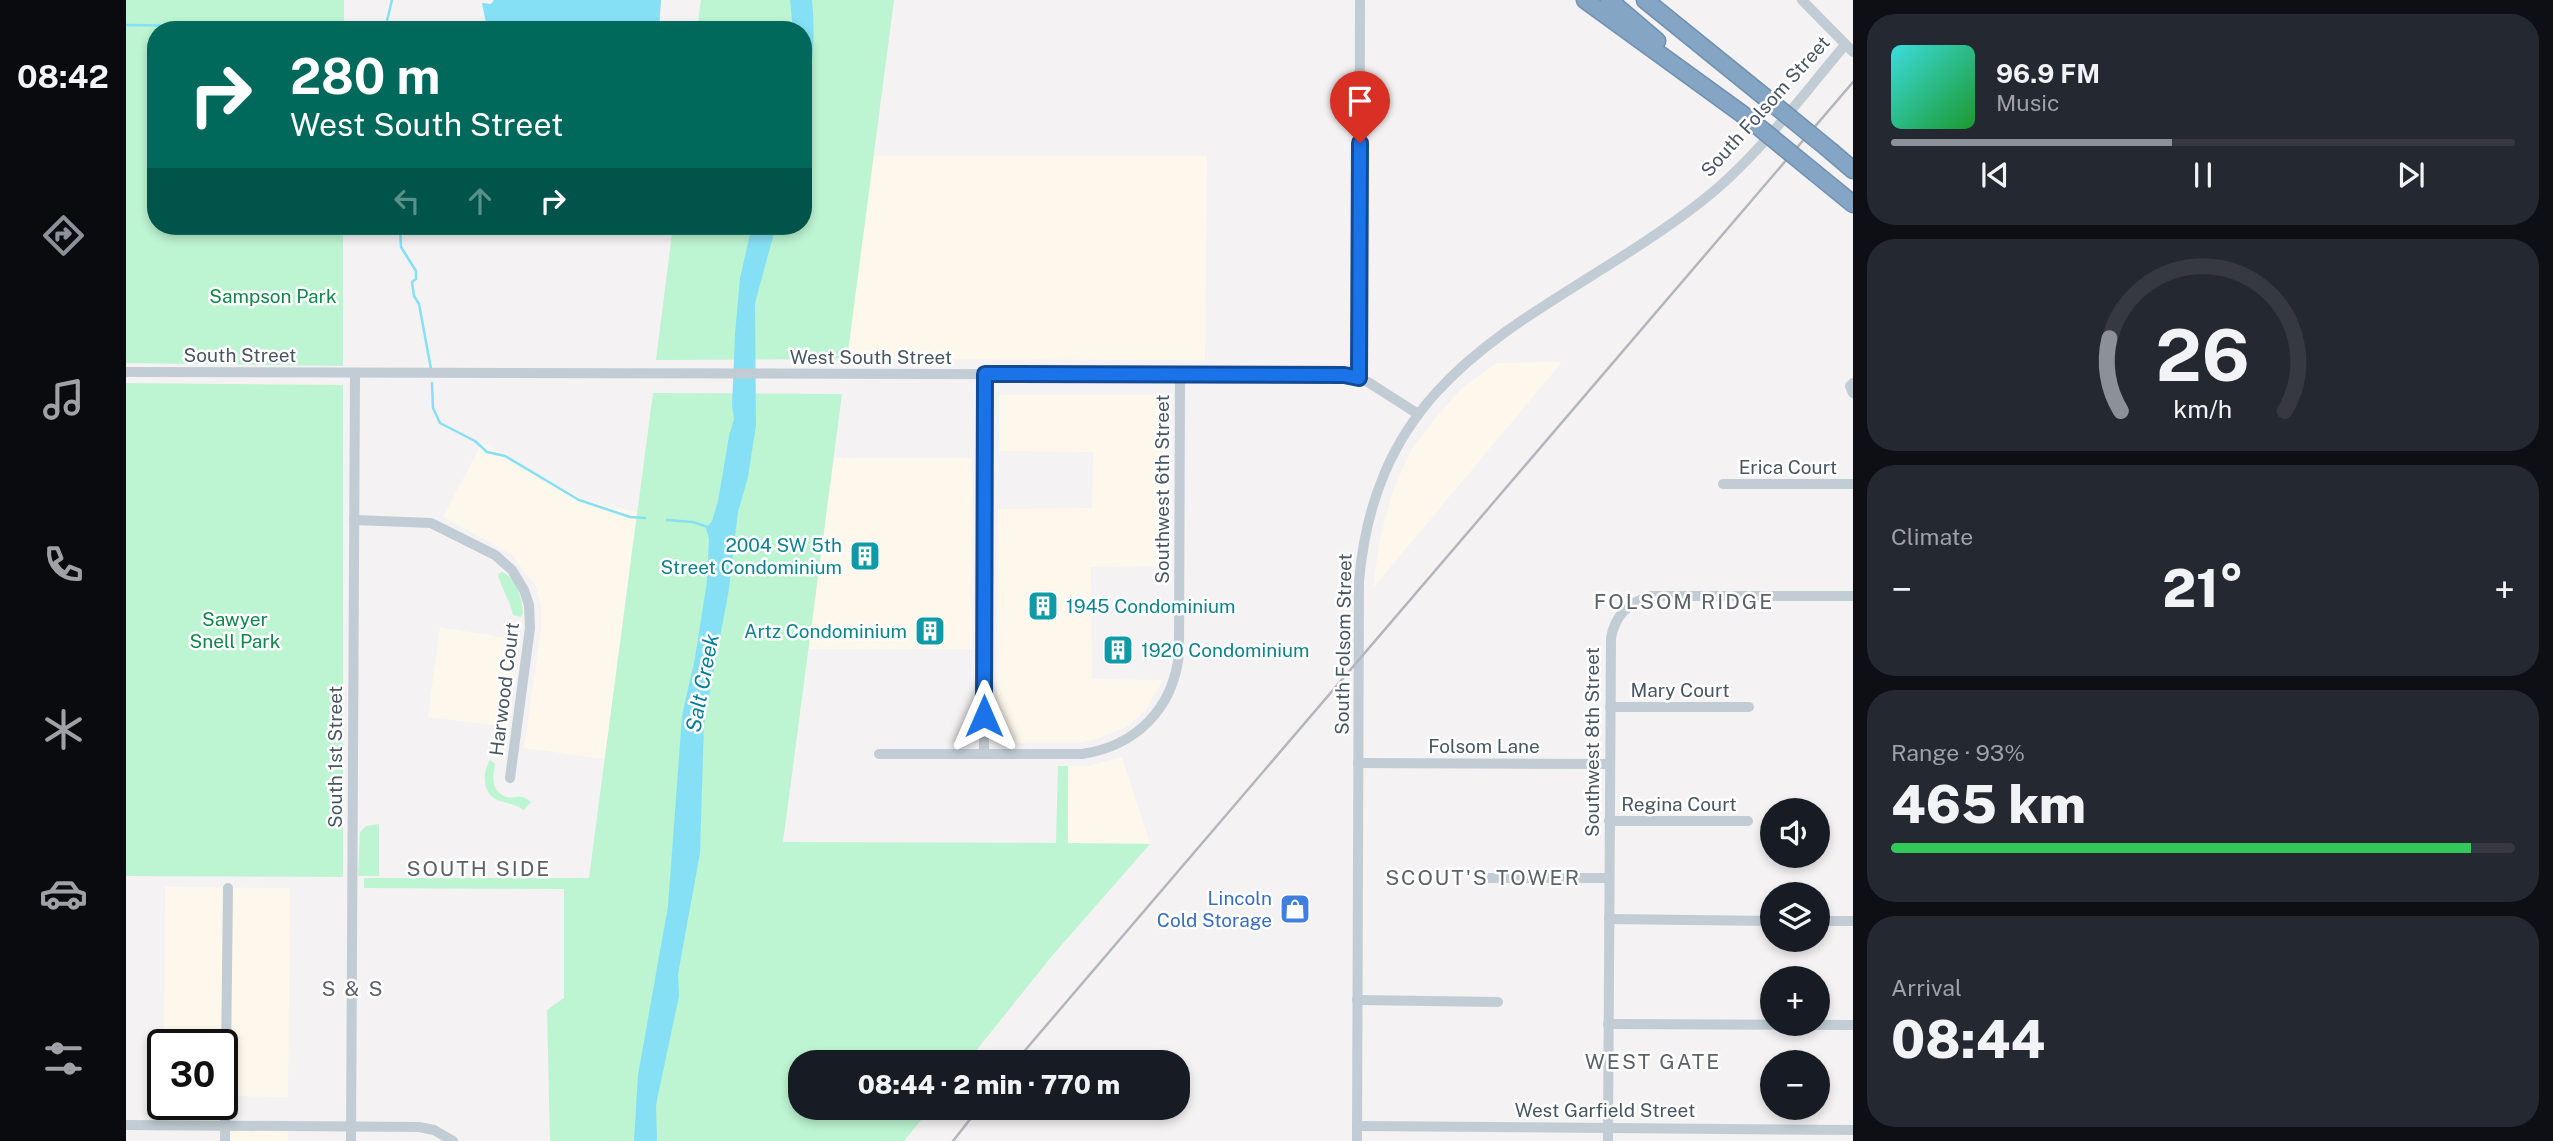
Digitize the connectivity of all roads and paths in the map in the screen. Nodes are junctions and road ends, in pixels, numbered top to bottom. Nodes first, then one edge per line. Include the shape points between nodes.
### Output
1 (1360, 0) edge
2 (1585, 0) edge
3 (1609, 0) edge
4 (1645, 0) edge
5 (1661, 0) edge
6 (1802, 0) edge
7 (1849, 48) edge
8 (1711, 55) junction
9 (1749, 119) junction
10 (1853, 170) edge
11 (1853, 204) edge
12 (126, 372) edge
13 (355, 373) junction
14 (985, 374) junction
15 (1180, 376) junction
16 (1359, 378) junction
17 (1418, 414) junction
18 (1723, 484) dead end
19 (1853, 484) edge
20 (354, 520) junction
21 (1853, 596) edge
22 (1610, 707) junction
23 (1749, 707) dead end
24 (879, 754) dead end
25 (984, 754) junction
26 (1358, 763) junction
27 (1610, 764) junction
28 (510, 778) dead end
29 (1609, 821) junction
30 (1748, 821) dead end
31 (1487, 878) dead end
32 (1609, 878) junction
33 (228, 888) dead end
34 (1609, 919) junction
35 (1760, 921) edge
36 (1830, 921) edge
37 (1853, 921) edge
38 (1357, 1000) junction
39 (1497, 1002) dead end
40 (1608, 1024) junction
41 (1853, 1026) edge
42 (126, 1125) edge
43 (225, 1126) junction
44 (1357, 1126) junction
45 (351, 1128) junction
46 (1608, 1128) junction
47 (1853, 1130) edge
48 (225, 1141) edge
49 (351, 1141) edge
50 (453, 1141) edge
51 (1357, 1141) edge
52 (1608, 1141) edge

1 - 16 street
2 - 9 highway
3 - 9 highway
4 - 8 highway
5 - 8 highway
6 - 7 street, South Folsom Street
7 - 17 street, South Folsom Street via 1704,199 1490,342 1448,377
8 - 10 highway, bridge
9 - 11 highway, bridge
12 - 13 street, South Street
13 - 14 street, West South Street
13 - 20 street, South 1st Street
14 - 15 street, West South Street
14 - 25 street
15 - 16 street, West South Street
15 - 25 street, Southwest 6th Street via 1179,654 1174,682 1151,721 1125,741 1096,752
16 - 17 street, West South Street
17 - 26 street, South Folsom Street via 1381,478 1363,541
18 - 19 street, Erica Court
20 - 28 street, Harwood Court via 431,523 495,555 519,580 529,605 530,628
20 - 45 street, South 1st Street
21 - 22 street, Southwest 8th Street via 1651,596 1634,602 1616,621 1611,638
22 - 23 street, Mary Court
22 - 27 street, Southwest 8th Street
24 - 25 street
26 - 27 street, Folsom Lane
26 - 38 street, South Folsom Street
27 - 29 street, Southwest 8th Street
29 - 30 street, Regina Court
29 - 32 street, Southwest 8th Street
31 - 32 street
32 - 34 street, Southwest 8th Street
33 - 43 street
34 - 35 street
34 - 40 street, Southwest 8th Street
36 - 37 street
38 - 39 street
38 - 44 street, South Folsom Street
40 - 41 street
40 - 46 street, Southwest 8th Street
42 - 43 street
43 - 45 street
43 - 48 street
44 - 46 street, West Garfield Street
44 - 51 street, South Folsom Street
45 - 49 street, South 1st Street
45 - 50 street via 424,1127
46 - 47 street, West Garfield Street
46 - 52 street, Southwest 8th Street

